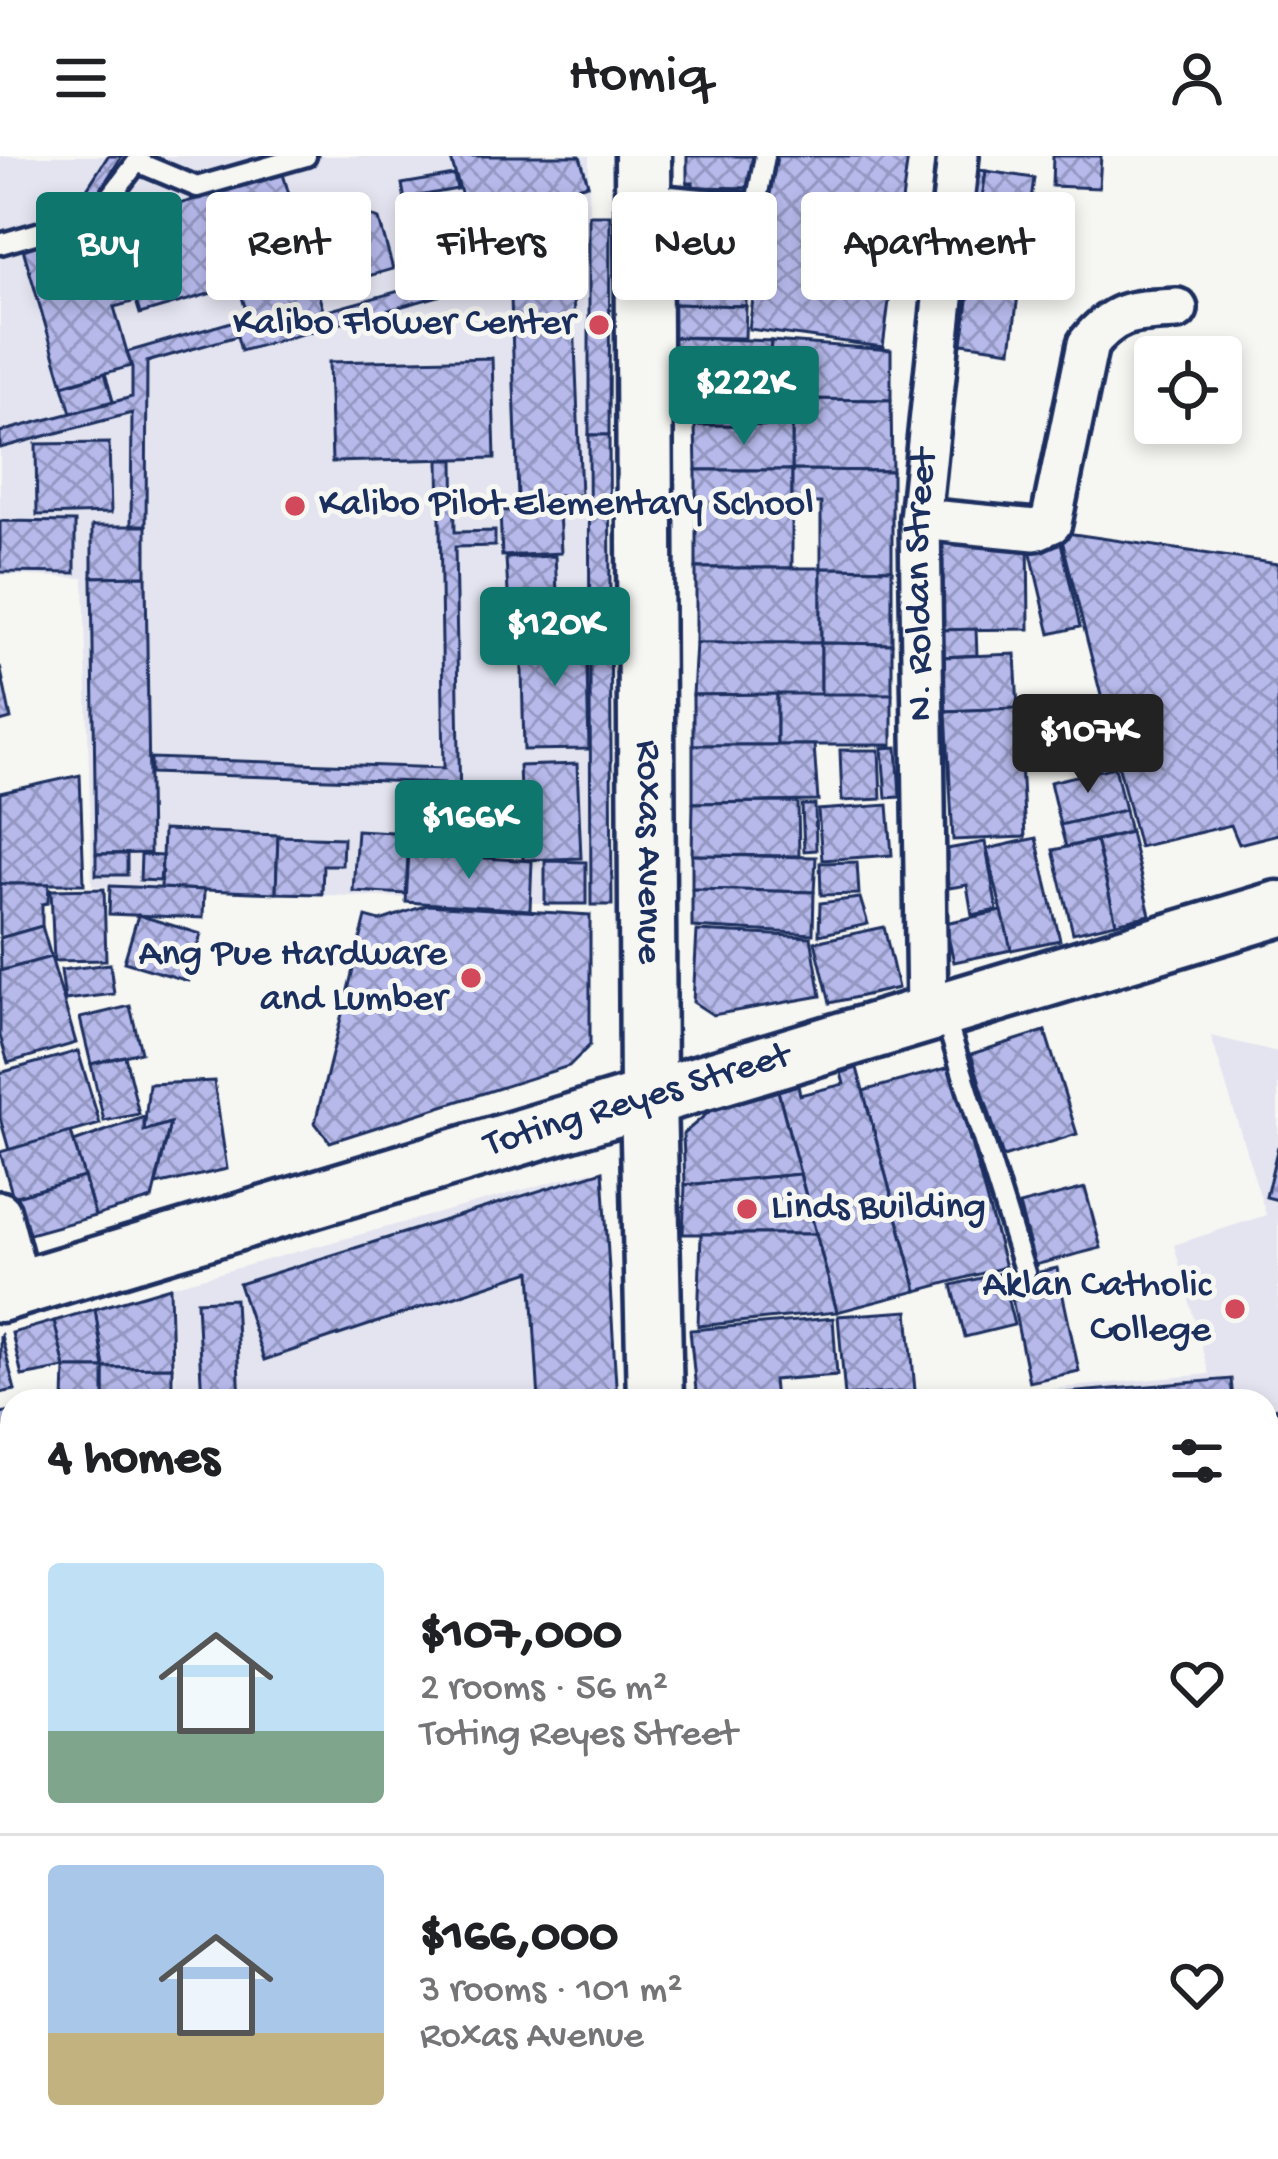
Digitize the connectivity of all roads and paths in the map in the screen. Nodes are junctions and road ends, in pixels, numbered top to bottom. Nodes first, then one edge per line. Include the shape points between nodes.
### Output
1 (305, 156) edge
2 (765, 156) edge
3 (958, 156) edge
4 (136, 159) edge
5 (643, 175) edge
6 (0, 244) edge
7 (1177, 309) dead end
8 (920, 519) junction
9 (1278, 909) edge
10 (934, 1011) junction
11 (648, 1097) junction
12 (0, 1211) edge
13 (1024, 1273) dead end
14 (10, 1291) edge
15 (655, 1389) edge

1 - 4 lane via 197,187
2 - 5 lane via 756,204
3 - 8 street, N. Roldan Street
4 - 6 lane via 95,217
5 - 11 main road, Roxas Avenue
7 - 8 street via 1131,311 1106,322 1088,344 1051,524 1035,530
8 - 10 street, N. Roldan Street
9 - 10 main road, Toting Reyes Street
10 - 11 main road, Toting Reyes Street
10 - 13 lane
11 - 14 main road, Toting Reyes Street
11 - 15 main road, Roxas Avenue
12 - 14 street

